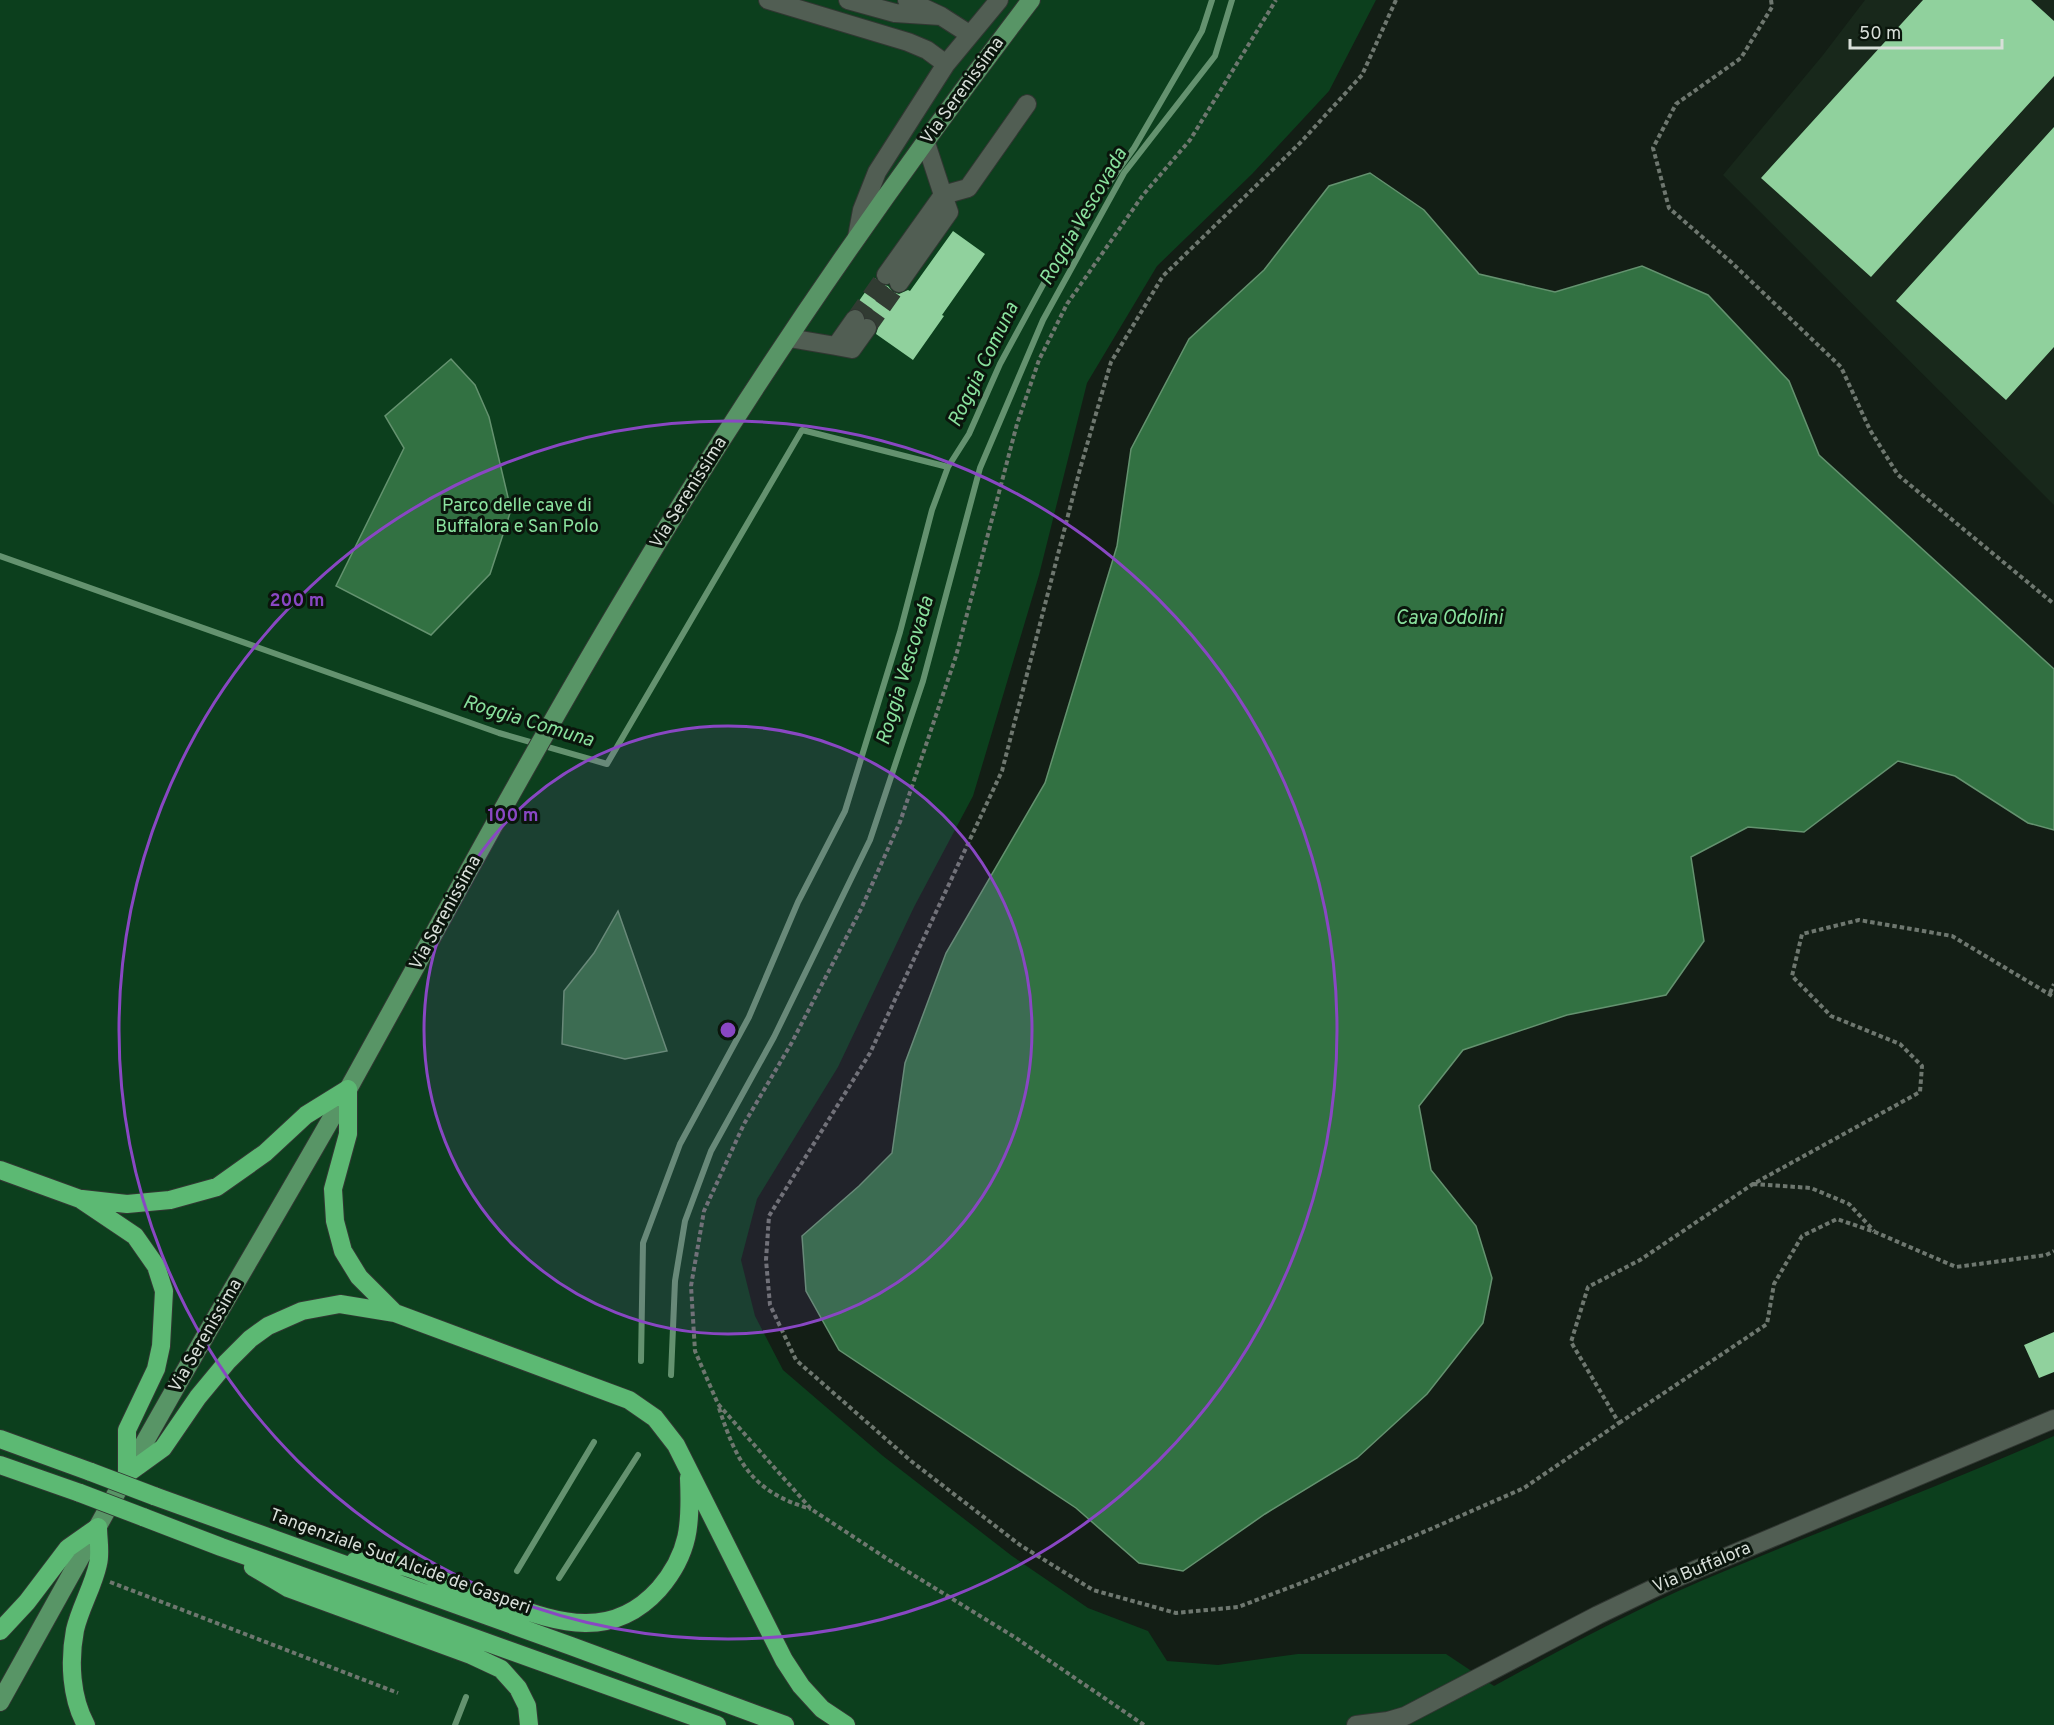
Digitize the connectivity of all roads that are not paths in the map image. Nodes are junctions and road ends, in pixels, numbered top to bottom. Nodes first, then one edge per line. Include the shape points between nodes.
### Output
1 (768, 0) edge
2 (848, 0) edge
3 (907, 0) edge
4 (999, 0) edge
5 (1031, 0) edge
6 (941, 16) junction
7 (969, 34) junction
8 (946, 64) junction
9 (1027, 104) dead end
10 (926, 143) junction
11 (943, 195) junction
12 (857, 237) junction
13 (892, 279) tunnel mouth
14 (861, 324) tunnel mouth
15 (789, 338) junction
16 (348, 1089) junction
17 (0, 1170) edge
18 (80, 1199) junction
19 (395, 1312) junction
20 (2054, 1419) edge
21 (0, 1439) edge
22 (0, 1465) edge
23 (688, 1470) junction
24 (127, 1474) junction
25 (98, 1527) junction
26 (221, 1547) junction
27 (329, 1559) junction
28 (0, 1631) edge
29 (0, 1702) edge
30 (87, 1725) edge
31 (529, 1725) edge
32 (717, 1725) edge
33 (785, 1725) edge
34 (846, 1725) edge
35 (1356, 1725) edge

1 - 8 street via 908,42
2 - 6 street via 895,13
3 - 6 street
4 - 7 street
5 - 10 main road, Via Serenissima
6 - 7 street
7 - 8 street
8 - 12 street via 877,172
9 - 11 street via 968,188
10 - 11 street
10 - 12 main road, Via Serenissima
11 - 13 street
12 - 15 main road, Via Serenissima
14 - 15 street via 852,349
15 - 16 main road, Via Serenissima via 625,596
16 - 18 highway via 306,1115 264,1153 217,1186 170,1200 127,1204
16 - 19 highway via 348,1134 333,1189 335,1221 343,1251 359,1277
16 - 24 main road, Via Serenissima
17 - 18 highway
18 - 24 highway via 135,1236 156,1266 164,1291 156,1369 127,1430
19 - 23 highway via 629,1400 655,1418 676,1445
19 - 24 highway via 340,1304 302,1311 268,1326 227,1362 164,1448
20 - 35 street, Via Buffalora via 1669,1581 1405,1716
21 - 27 highway, Tangenziale Sud Alcide de Gasperi, bridge
22 - 26 highway, bridge
23 - 27 highway via 691,1517 684,1548 672,1574 649,1600 605,1622 581,1624 544,1618 401,1566
23 - 34 highway via 784,1660 822,1709
24 - 25 main road, Via Serenissima
25 - 28 highway via 68,1548
25 - 29 main road, Via Serenissima
25 - 30 highway via 99,1562 75,1630 73,1662 73,1687
26 - 31 highway via 288,1588 471,1654 501,1670 523,1697
26 - 32 highway
27 - 33 highway, Tangenziale Sud Alcide de Gasperi

